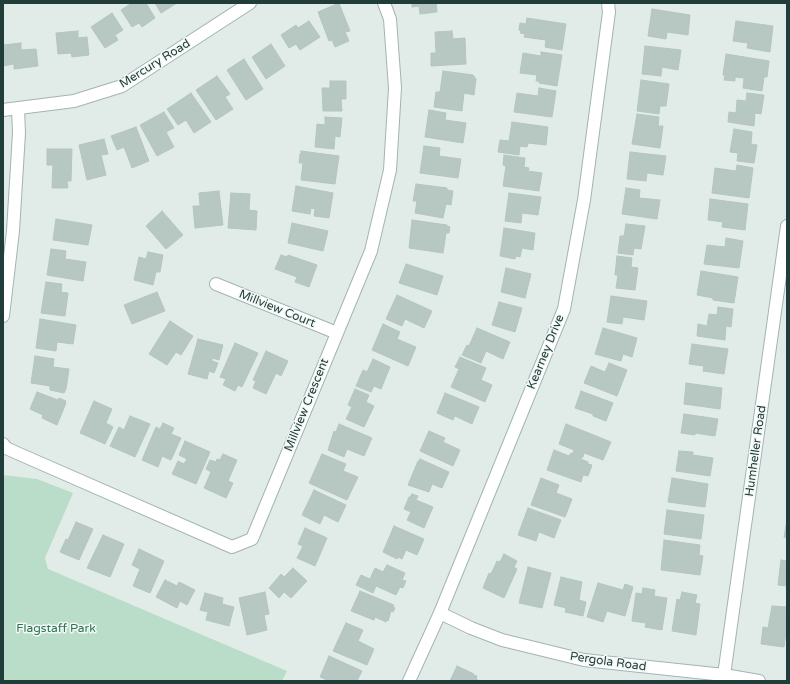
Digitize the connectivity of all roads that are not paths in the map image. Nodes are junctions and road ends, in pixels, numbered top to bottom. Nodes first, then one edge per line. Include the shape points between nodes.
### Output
1 (250, 3) edge
2 (384, 3) edge
3 (608, 3) edge
4 (18, 109) junction
5 (3, 110) edge
6 (787, 226) edge
7 (216, 284) dead end
8 (3, 316) edge
9 (337, 333) junction
10 (3, 444) edge
11 (440, 613) junction
12 (724, 675) junction
13 (409, 681) edge
14 (759, 681) edge

1 - 4 street, Mercury Road via 122,86 74,101
2 - 9 street, Millview Crescent via 390,19 395,88 390,170 371,251
3 - 11 street, Kearney Drive via 584,200 564,309
4 - 5 street, Mercury Road
4 - 8 street via 13,231
6 - 12 street, Humheller Road
7 - 9 street, Millview Court
9 - 10 street, Millview Crescent via 252,539 232,547 17,453
11 - 12 street, Pergola Road via 502,640 584,660
11 - 13 street, Kearney Drive
12 - 14 street, Pergola Road

